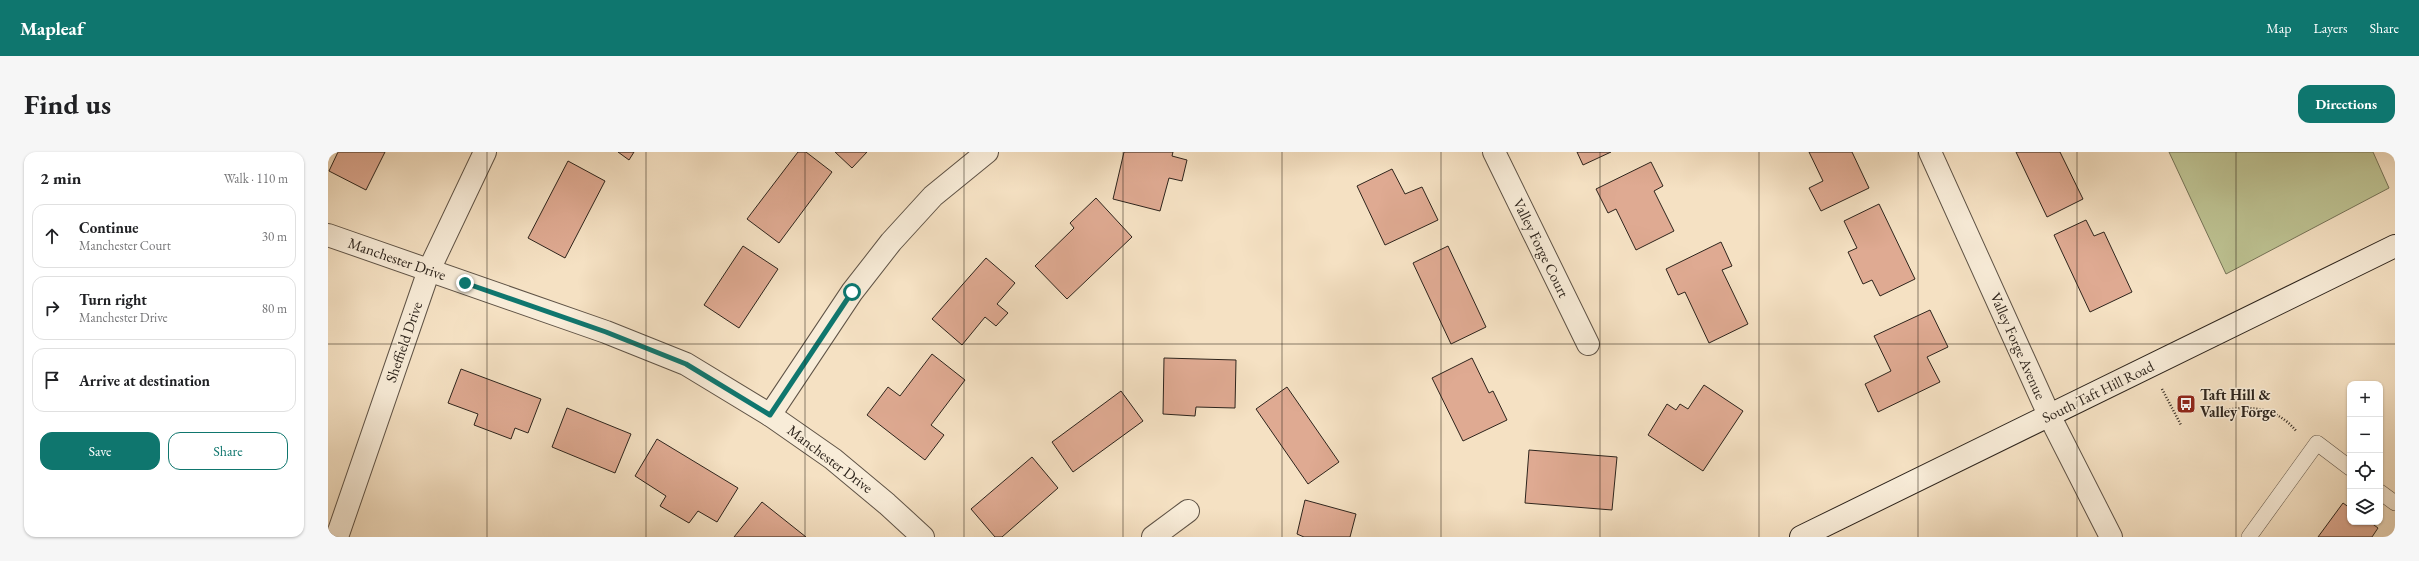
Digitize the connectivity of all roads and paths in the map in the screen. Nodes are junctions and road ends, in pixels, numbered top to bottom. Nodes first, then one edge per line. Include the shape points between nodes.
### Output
1 (485, 152) edge
2 (987, 152) edge
3 (1494, 152) edge
4 (1930, 152) edge
5 (328, 235) edge
6 (2395, 246) edge
7 (429, 270) junction
8 (1588, 344) dead end
9 (2150, 366) junction
10 (770, 415) junction
11 (2204, 415) dead end
12 (2049, 416) junction
13 (2181, 426) dead end
14 (2310, 453) junction
15 (2347, 466) edge
16 (2383, 494) edge
17 (2395, 503) edge
18 (1188, 511) dead end
19 (337, 537) edge
20 (923, 537) edge
21 (1153, 537) edge
22 (1801, 537) edge
23 (2111, 537) edge
24 (2249, 537) edge

1 - 7 street, Sheffield Drive
2 - 10 street via 933,196 891,242 852,292
3 - 8 street, Valley Forge Court
4 - 12 street, Valley Forge Avenue
5 - 7 street, Manchester Drive
6 - 9 street, South Taft Hill Road
7 - 10 street, Manchester Drive via 606,332 686,364
7 - 19 street, Sheffield Drive
9 - 12 street, South Taft Hill Road
9 - 13 path
10 - 20 street, Manchester Drive via 834,459
11 - 14 path via 2230,408 2264,409 2287,420
12 - 22 street, South Taft Hill Road
12 - 23 street, Valley Forge Avenue
14 - 15 lane via 2317,443
14 - 24 lane
16 - 17 lane
18 - 21 street

